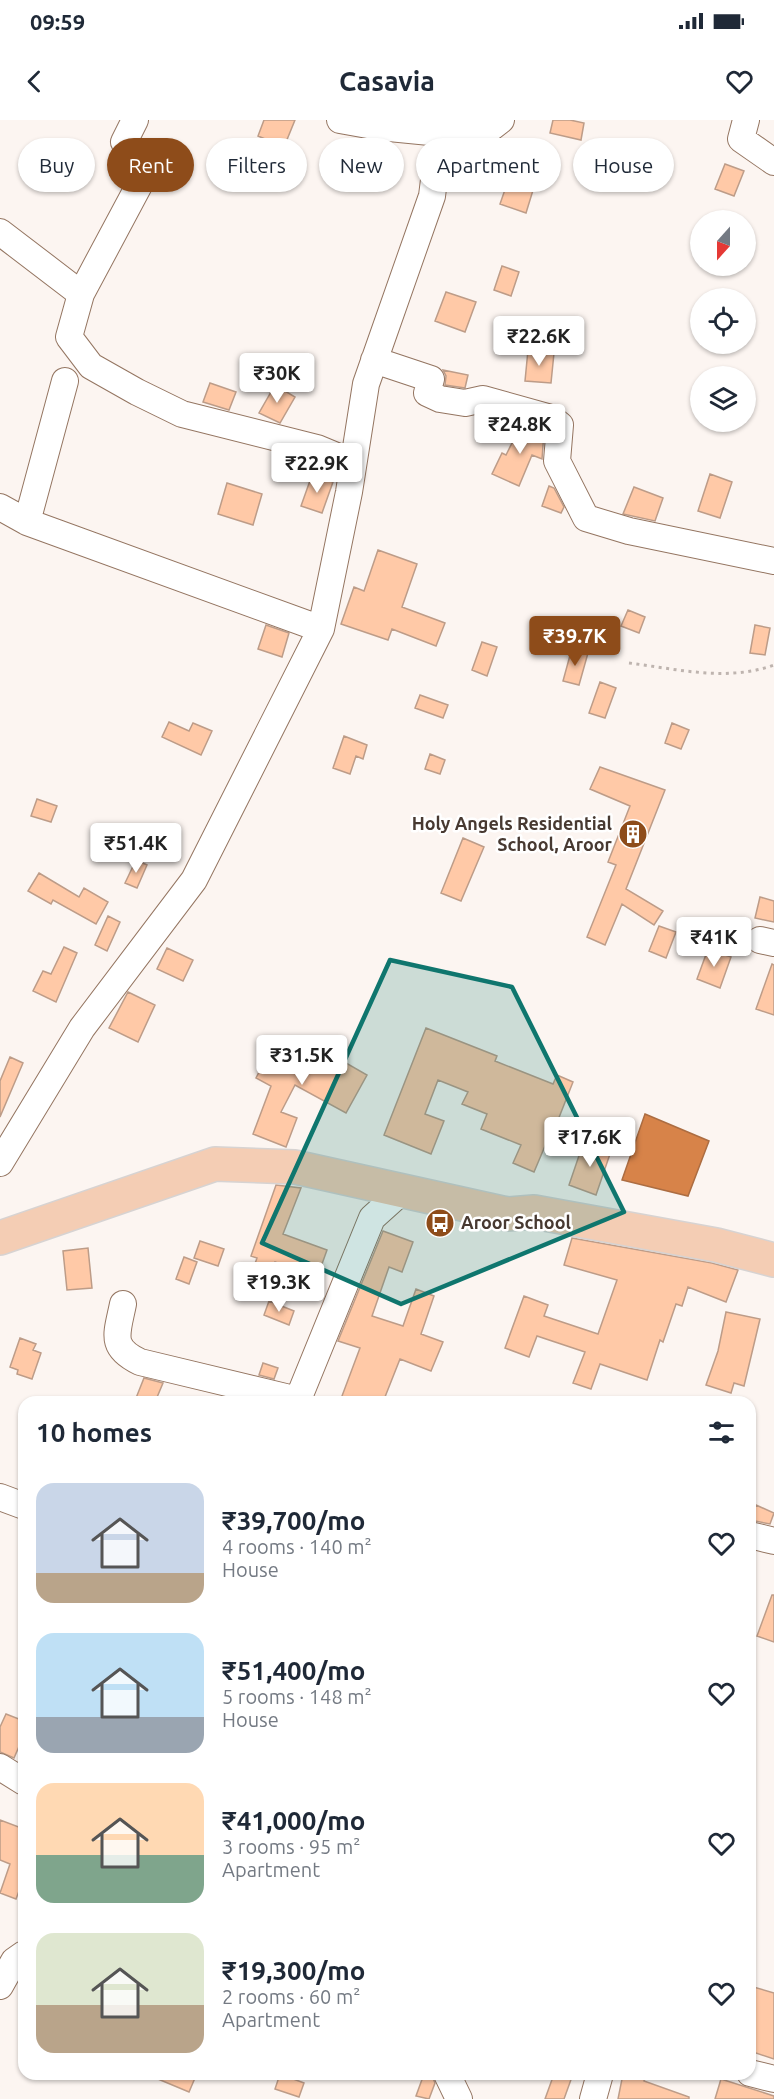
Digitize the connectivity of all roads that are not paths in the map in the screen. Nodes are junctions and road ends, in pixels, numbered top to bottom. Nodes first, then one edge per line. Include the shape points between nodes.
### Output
1 (135, 120) edge
2 (340, 120) edge
3 (501, 120) edge
4 (746, 120) edge
5 (440, 133) junction
6 (774, 162) edge
7 (0, 232) edge
8 (81, 294) junction
9 (374, 360) junction
10 (65, 381) dead end
11 (353, 463) junction
12 (0, 507) edge
13 (27, 522) junction
14 (774, 561) edge
15 (321, 629) junction
16 (0, 1163) edge
17 (402, 1191) junction
18 (0, 1238) edge
19 (774, 1260) edge
20 (123, 1304) dead end
21 (278, 1396) edge
22 (300, 1396) edge
23 (0, 1497) edge
24 (18, 1504) edge
25 (756, 1536) edge
26 (774, 1541) edge
27 (0, 1767) edge
28 (18, 1778) edge
29 (18, 1958) edge
30 (0, 1986) edge
31 (756, 2074) edge
32 (774, 2079) edge
33 (450, 2080) edge
34 (598, 2080) edge
35 (459, 2099) edge
36 (593, 2099) edge

1 - 8 street via 124,142 144,176
2 - 5 street
3 - 5 street via 492,127
4 - 6 street via 741,139
5 - 9 street via 432,196
7 - 8 street
8 - 11 street via 69,337 91,366 182,414 317,448
9 - 11 street via 366,384
9 - 14 street via 431,379 427,393 440,399 465,403 483,399 551,418 560,425 557,461 586,518 629,531
10 - 13 street
11 - 15 street
12 - 13 street
13 - 15 street
15 - 16 street via 194,880 82,1028
17 - 18 main road via 295,1167 215,1164
17 - 19 main road via 507,1214 534,1212 716,1245
17 - 22 street via 372,1218
20 - 21 street via 116,1339 125,1355
23 - 24 street
25 - 26 street
27 - 28 street
29 - 30 street
31 - 32 street
33 - 35 street
34 - 36 street

